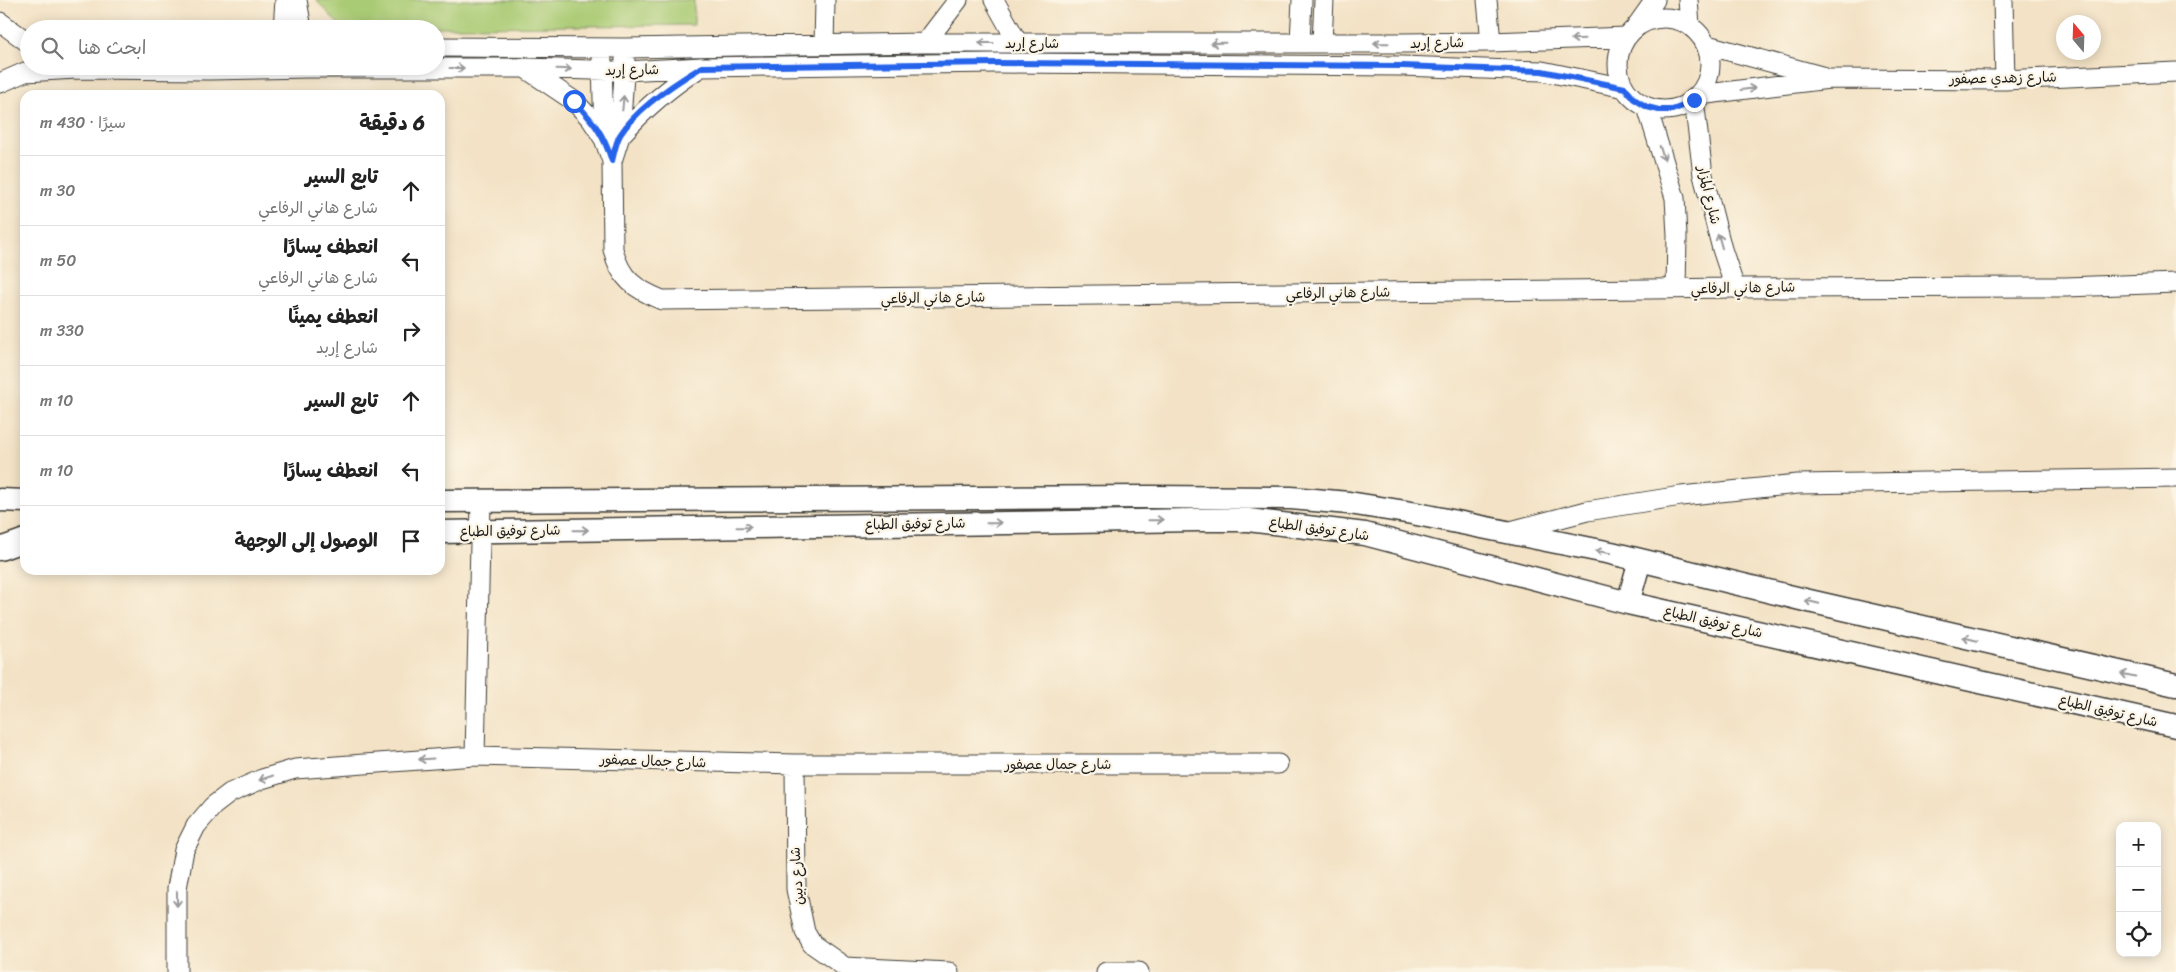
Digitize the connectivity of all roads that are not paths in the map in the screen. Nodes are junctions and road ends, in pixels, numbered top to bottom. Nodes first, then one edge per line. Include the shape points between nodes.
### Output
1 (284, 0) edge
2 (297, 0) edge
3 (824, 0) edge
4 (958, 0) edge
5 (994, 0) edge
6 (1302, 0) edge
7 (1324, 0) edge
8 (1487, 0) edge
9 (1654, 0) edge
10 (1688, 0) edge
11 (2003, 0) edge
12 (283, 20) edge
13 (300, 20) edge
14 (0, 22) edge
15 (1690, 25) junction
16 (1631, 33) junction
17 (20, 36) edge
18 (1300, 42) junction
19 (1322, 42) junction
20 (1491, 42) junction
21 (925, 43) junction
22 (1018, 43) junction
23 (824, 45) junction
24 (1707, 45) junction
25 (445, 48) edge
26 (602, 48) junction
27 (625, 48) junction
28 (702, 67) junction
29 (445, 68) edge
30 (525, 68) junction
31 (603, 70) junction
32 (625, 71) junction
33 (2176, 72) edge
34 (20, 74) edge
35 (1830, 79) junction
36 (2004, 80) junction
37 (0, 83) edge
38 (1625, 88) junction
39 (1697, 97) junction
40 (1647, 107) junction
41 (612, 137) junction
42 (2176, 283) edge
43 (1734, 288) junction
44 (1676, 289) junction
45 (2176, 478) edge
46 (0, 500) edge
47 (20, 500) edge
48 (445, 501) edge
49 (481, 501) junction
50 (445, 532) edge
51 (480, 532) junction
52 (1506, 532) junction
53 (20, 542) edge
54 (0, 549) edge
55 (1640, 560) junction
56 (1628, 603) junction
57 (2176, 685) edge
58 (2176, 726) edge
59 (475, 756) junction
60 (795, 764) junction
61 (1278, 764) dead end
62 (177, 972) edge
63 (949, 972) edge
64 (1106, 972) edge
65 (1139, 972) edge

1 - 12 street
2 - 13 street
3 - 23 street
4 - 21 street
5 - 22 street
6 - 18 street
7 - 19 street
8 - 20 street
9 - 16 street
10 - 15 street
11 - 36 street
14 - 17 street
15 - 16 street via 1661,18 1647,21
15 - 24 street
16 -> 20 street, شارع إربد
16 - 38 street via 1621,49 1618,62 1619,76
18 - 19 street, شارع إربد
18 -> 22 street, شارع إربد
20 -> 19 street, شارع إربد
22 -> 21 street, شارع إربد
21 - 23 street, شارع إربد
23 - 27 street, شارع إربد
24 - 35 street, شارع زهدي عصفور
24 - 39 street via 1710,71
25 - 26 street, شارع إربد
26 - 27 street, شارع إربد
26 - 31 street, شارع هاني الرفاعي
27 - 32 street, شارع هاني الرفاعي
28 - 32 street, شارع إربد
28 - 38 street, شارع إربد via 996,63 1402,66 1542,71
28 - 41 street, شارع هاني الرفاعي via 671,86
29 -> 30 street, شارع إربد
30 -> 31 street, شارع إربد
30 - 41 street via 574,101
31 - 32 street, شارع إربد
31 - 41 street, شارع هاني الرفاعي
41 -> 32 street, شارع هاني الرفاعي
33 - 36 street, شارع زهدي عصفور
34 - 37 street, شارع إربد
35 - 36 street, شارع زهدي عصفور
39 -> 35 street, شارع زهدي عصفور
38 - 40 street
39 - 40 street via 1672,110
43 -> 39 street, شارع المزار via 1703,175
40 -> 44 street via 1675,198
41 - 44 street, شارع هاني الرفاعي via 613,249 616,261 636,288 662,300
42 - 43 street, شارع هاني الرفاعي via 2066,287
43 - 44 street, شارع هاني الرفاعي
45 - 52 street via 1798,484 1681,496 1587,511
46 - 47 street
48 - 49 street, شارع توفيق الطباع
49 - 51 street
49 - 52 street, شارع توفيق الطباع via 1291,498 1349,503
50 - 51 street, شارع توفيق الطباع
51 -> 56 street, شارع توفيق الطباع via 1248,520 1365,534
51 - 59 street
55 -> 52 street, شارع توفيق الطباع
53 - 54 street
55 - 56 street
57 -> 55 street, شارع توفيق الطباع
56 - 58 street, شارع توفيق الطباع
59 - 60 street, شارع جمال عصفور
59 -> 62 street, شارع جمال عصفور via 295,769 230,793 213,806 196,826 184,850 177,888
60 - 61 street, شارع جمال عصفور
60 - 63 street, شارع دبين via 796,889 805,932 812,944 845,967
64 - 65 street

